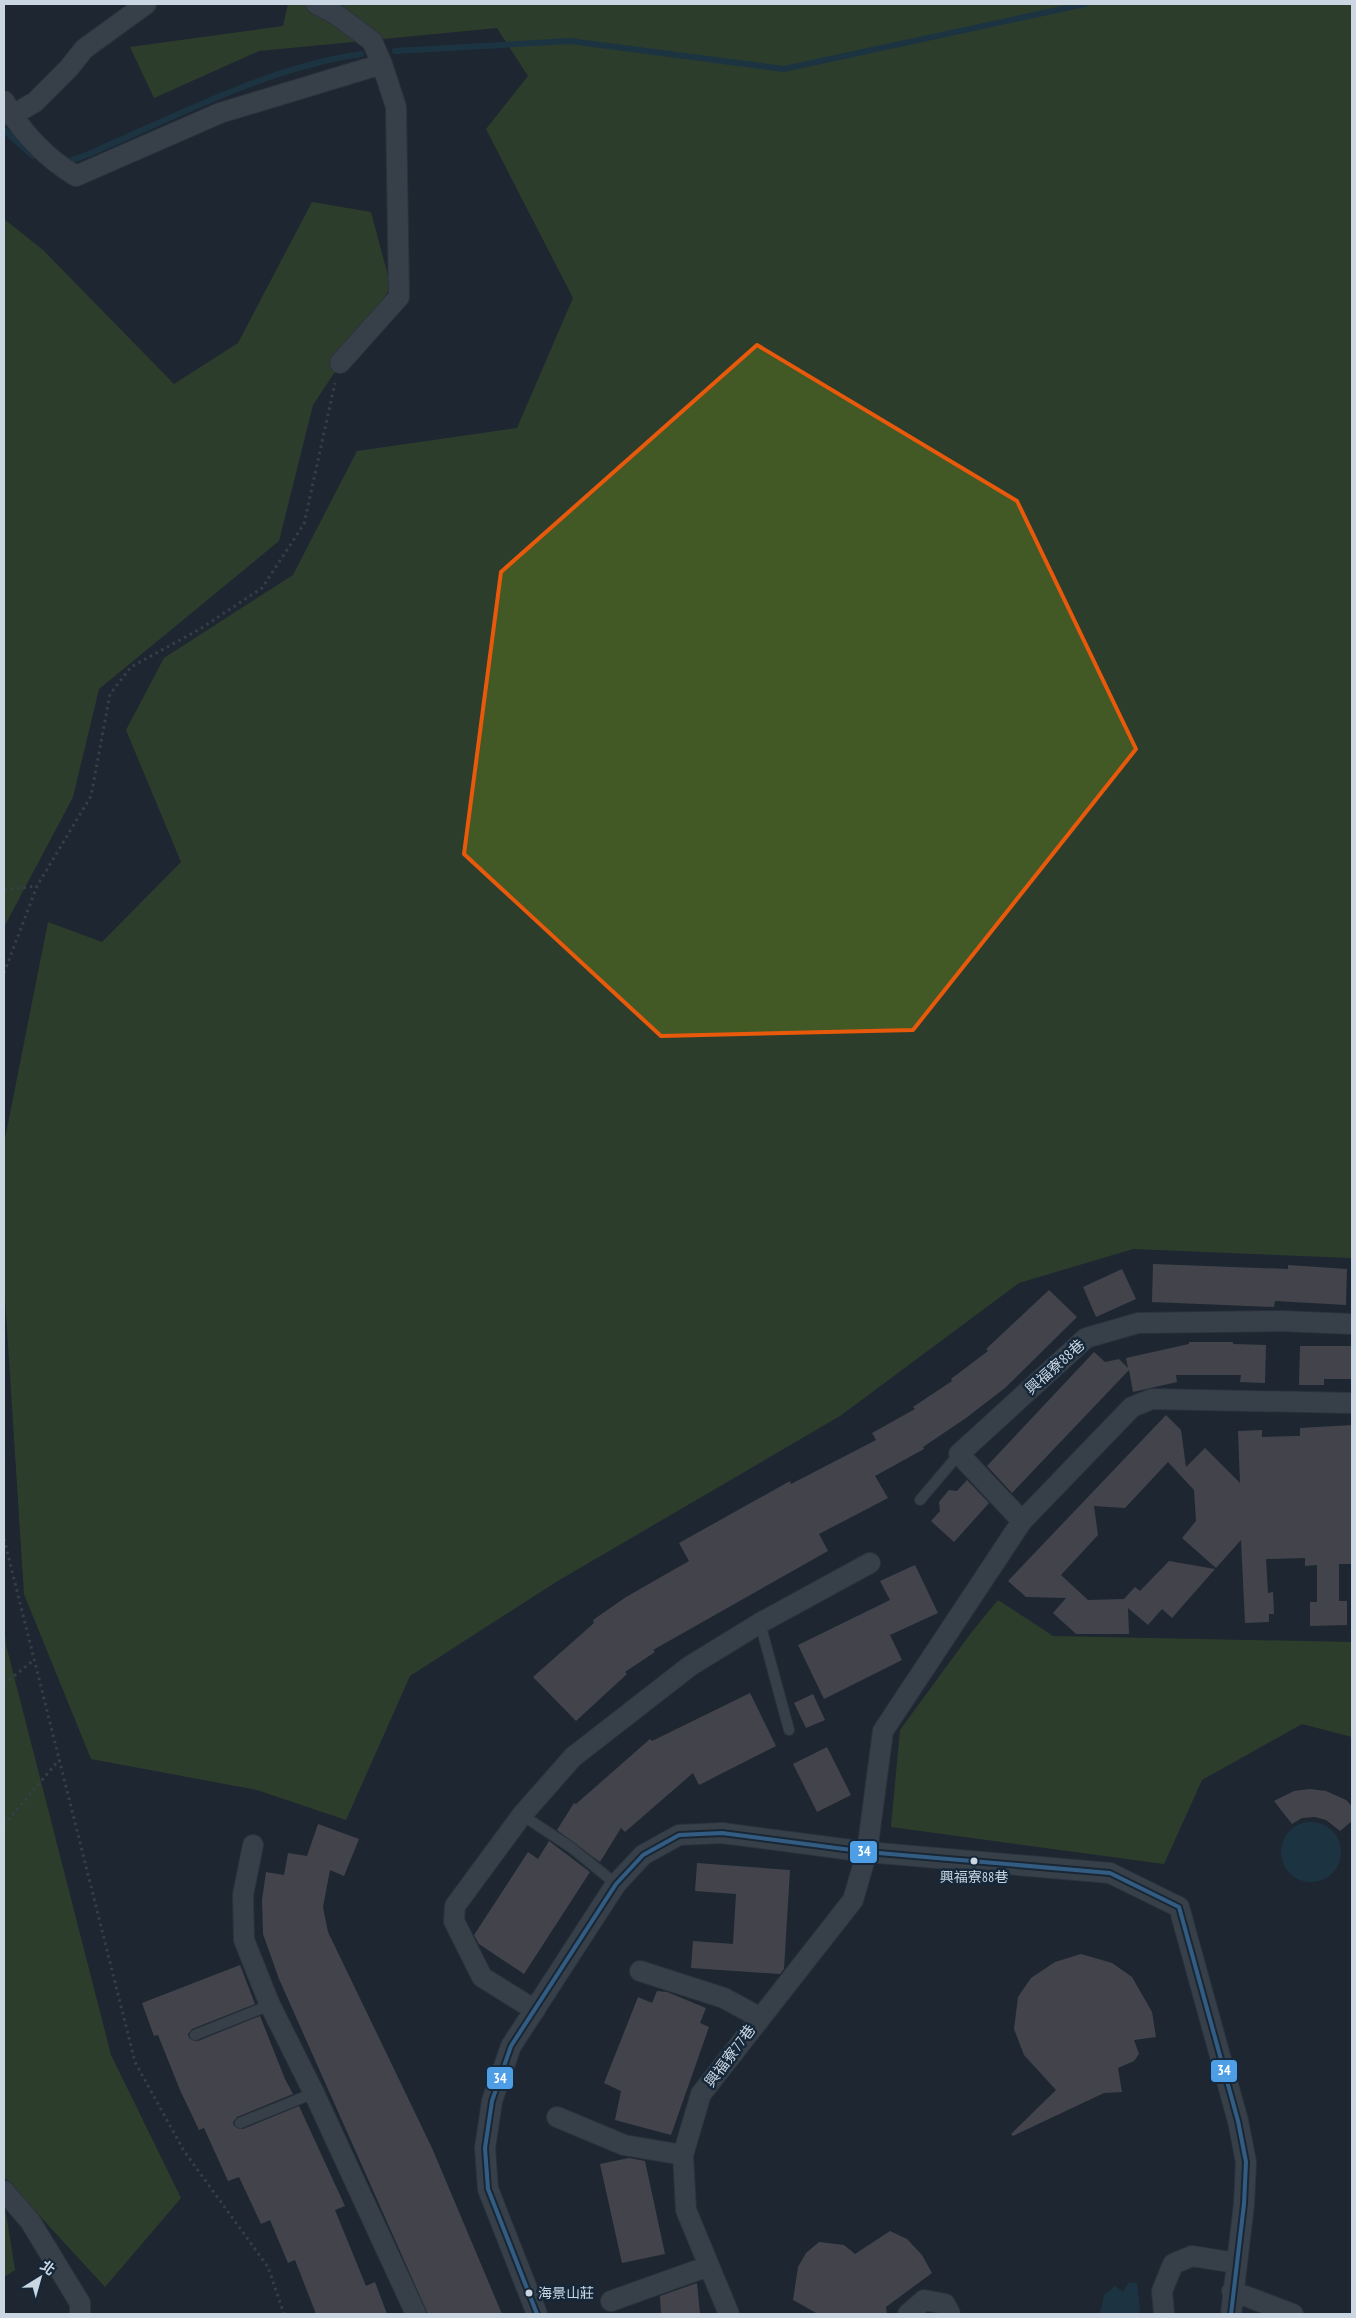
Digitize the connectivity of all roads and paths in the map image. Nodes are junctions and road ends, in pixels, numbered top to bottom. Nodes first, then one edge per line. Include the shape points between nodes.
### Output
1 (146, 4) edge
2 (316, 4) edge
3 (382, 64) junction
4 (8, 108) edge
5 (340, 363) joint
6 (37, 886) junction
7 (4, 890) edge
8 (4, 973) edge
9 (1352, 1324) edge
10 (1352, 1404) edge
11 (960, 1454) junction
12 (920, 1500) dead end
13 (1022, 1521) junction
14 (4, 1539) edge
15 (870, 1563) dead end
16 (760, 1623) junction
17 (34, 1660) junction
18 (4, 1684) edge
19 (789, 1730) dead end
20 (59, 1760) junction
21 (522, 1815) junction
22 (4, 1825) edge
23 (253, 1845) dead end
24 (867, 1852) junction
25 (616, 1884) junction
26 (640, 1970) dead end
27 (270, 2004) junction
28 (535, 2010) junction
29 (759, 2017) junction
30 (195, 2035) dead end
31 (314, 2093) junction
32 (557, 2117) dead end
33 (240, 2123) dead end
34 (683, 2155) junction
35 (4, 2191) edge
36 (1236, 2263) junction
37 (709, 2266) junction
38 (1232, 2291) junction
39 (611, 2301) dead end
40 (1162, 2312) edge
41 (80, 2314) edge
42 (284, 2314) edge
43 (416, 2314) edge
44 (537, 2314) edge
45 (729, 2314) edge
46 (908, 2314) edge
47 (950, 2314) edge
48 (1232, 2314) edge
49 (1294, 2314) edge

1 - 4 street via 84,50 35,102
2 - 3 street via 337,14 372,42
3 - 4 street via 220,113 76,176 61,167 32,140
3 - 5 street via 396,107 399,297
5 - 6 path via 304,524 262,588 200,629 131,667 110,694 91,796
6 - 7 path
6 - 8 path
9 - 11 street, 興福寮88巷 via 1281,1321 1138,1323 1086,1338
10 - 13 street via 1152,1398 1132,1407
11 - 12 lane
11 - 13 street
13 - 24 street via 883,1731
14 - 17 path
15 - 16 street
16 - 19 lane
16 - 21 street via 690,1666 573,1757
17 - 18 path
17 - 20 path
20 - 22 path
20 - 42 path via 135,2062 184,2151 268,2267
21 - 25 lane via 572,1848
21 - 28 street via 455,1906 454,1921 482,1977
23 - 27 street via 243,1894 244,1940
24 - 25 street via 722,1833 679,1835 643,1855
24 - 29 street, 興福寮77巷 via 853,1900
24 - 36 street via 1110,1873 1179,1907 1238,2121 1246,2162
25 - 28 street
26 - 29 street via 724,1998
27 - 30 lane
27 - 31 street
28 - 44 street via 511,2046 492,2101 485,2148 488,2189
29 - 34 street, 興福寮77巷 via 701,2094
31 - 33 lane
31 - 43 street
32 - 34 street via 624,2145
34 - 37 street, 興福寮77巷 via 686,2210
35 - 41 street via 30,2221 80,2303
36 - 38 street
36 - 40 street via 1192,2256 1173,2264 1162,2290
37 - 39 street
37 - 45 street, 興福寮77巷
38 - 48 street
38 - 49 street
46 - 47 street via 924,2300 945,2304

